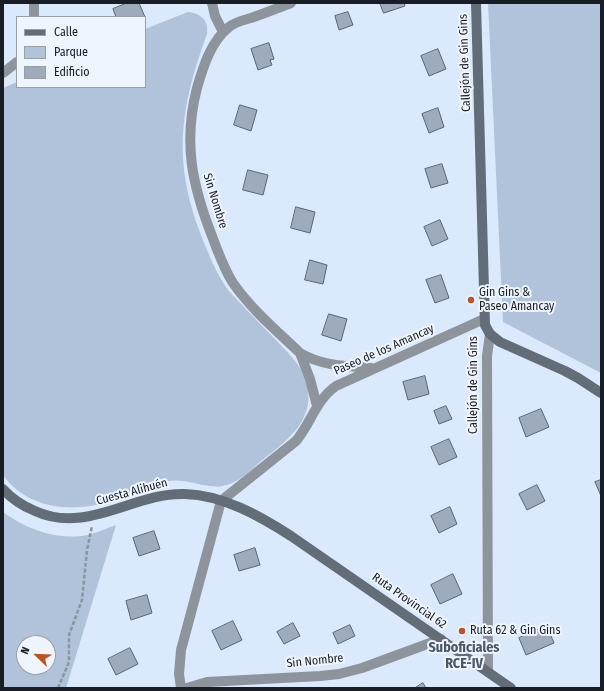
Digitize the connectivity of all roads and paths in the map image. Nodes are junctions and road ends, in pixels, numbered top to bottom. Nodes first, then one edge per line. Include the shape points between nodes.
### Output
1 (34, 3) edge
2 (212, 3) edge
3 (291, 3) edge
4 (476, 3) edge
5 (34, 16) edge
6 (223, 32) junction
7 (16, 63) edge
8 (3, 73) edge
9 (484, 319) junction
10 (490, 334) junction
11 (300, 353) junction
12 (373, 368) junction
13 (601, 394) edge
14 (317, 406) junction
15 (3, 489) edge
16 (221, 501) junction
17 (94, 516) junction
18 (291, 536) joint
19 (441, 639) junction
20 (488, 672) junction
21 (58, 688) edge
22 (181, 688) edge
23 (188, 688) edge
24 (511, 688) edge

1 - 5 street
2 - 6 street
3 - 6 street, Sin Nombre via 238,22
4 - 9 main road, Callejón de Gin Gins
6 - 11 street, Sin Nombre via 213,46 204,67 191,118 190,155 196,190 220,259 233,283
7 - 8 street
9 - 10 main road, Callejón de Gin Gins
9 - 12 street, Paseo de los Amancay
10 - 13 main road via 505,345 578,378
10 - 20 street, Callejón de Gin Gins via 487,351
11 - 12 street, Sin Nombre via 325,364
11 - 14 street, Sin Nombre
12 - 14 street, Paseo de los Amancay via 336,386 325,394
14 - 16 street, Paseo de los Amancay via 296,441
15 - 17 main road, Cuesta Alihuén via 19,502 46,515 67,519
16 - 17 main road, Cuesta Alihuén via 200,495 169,495
16 - 18 main road, Cuesta Alihuén via 257,516
16 - 22 street via 181,650
17 - 21 path via 86,550 82,600 69,635 69,662
18 - 19 main road, Ruta Provincial 62
19 - 20 main road, Ruta Provincial 62
19 - 23 street, Sin Nombre via 339,674 207,682
20 - 24 main road, Ruta Provincial 62

